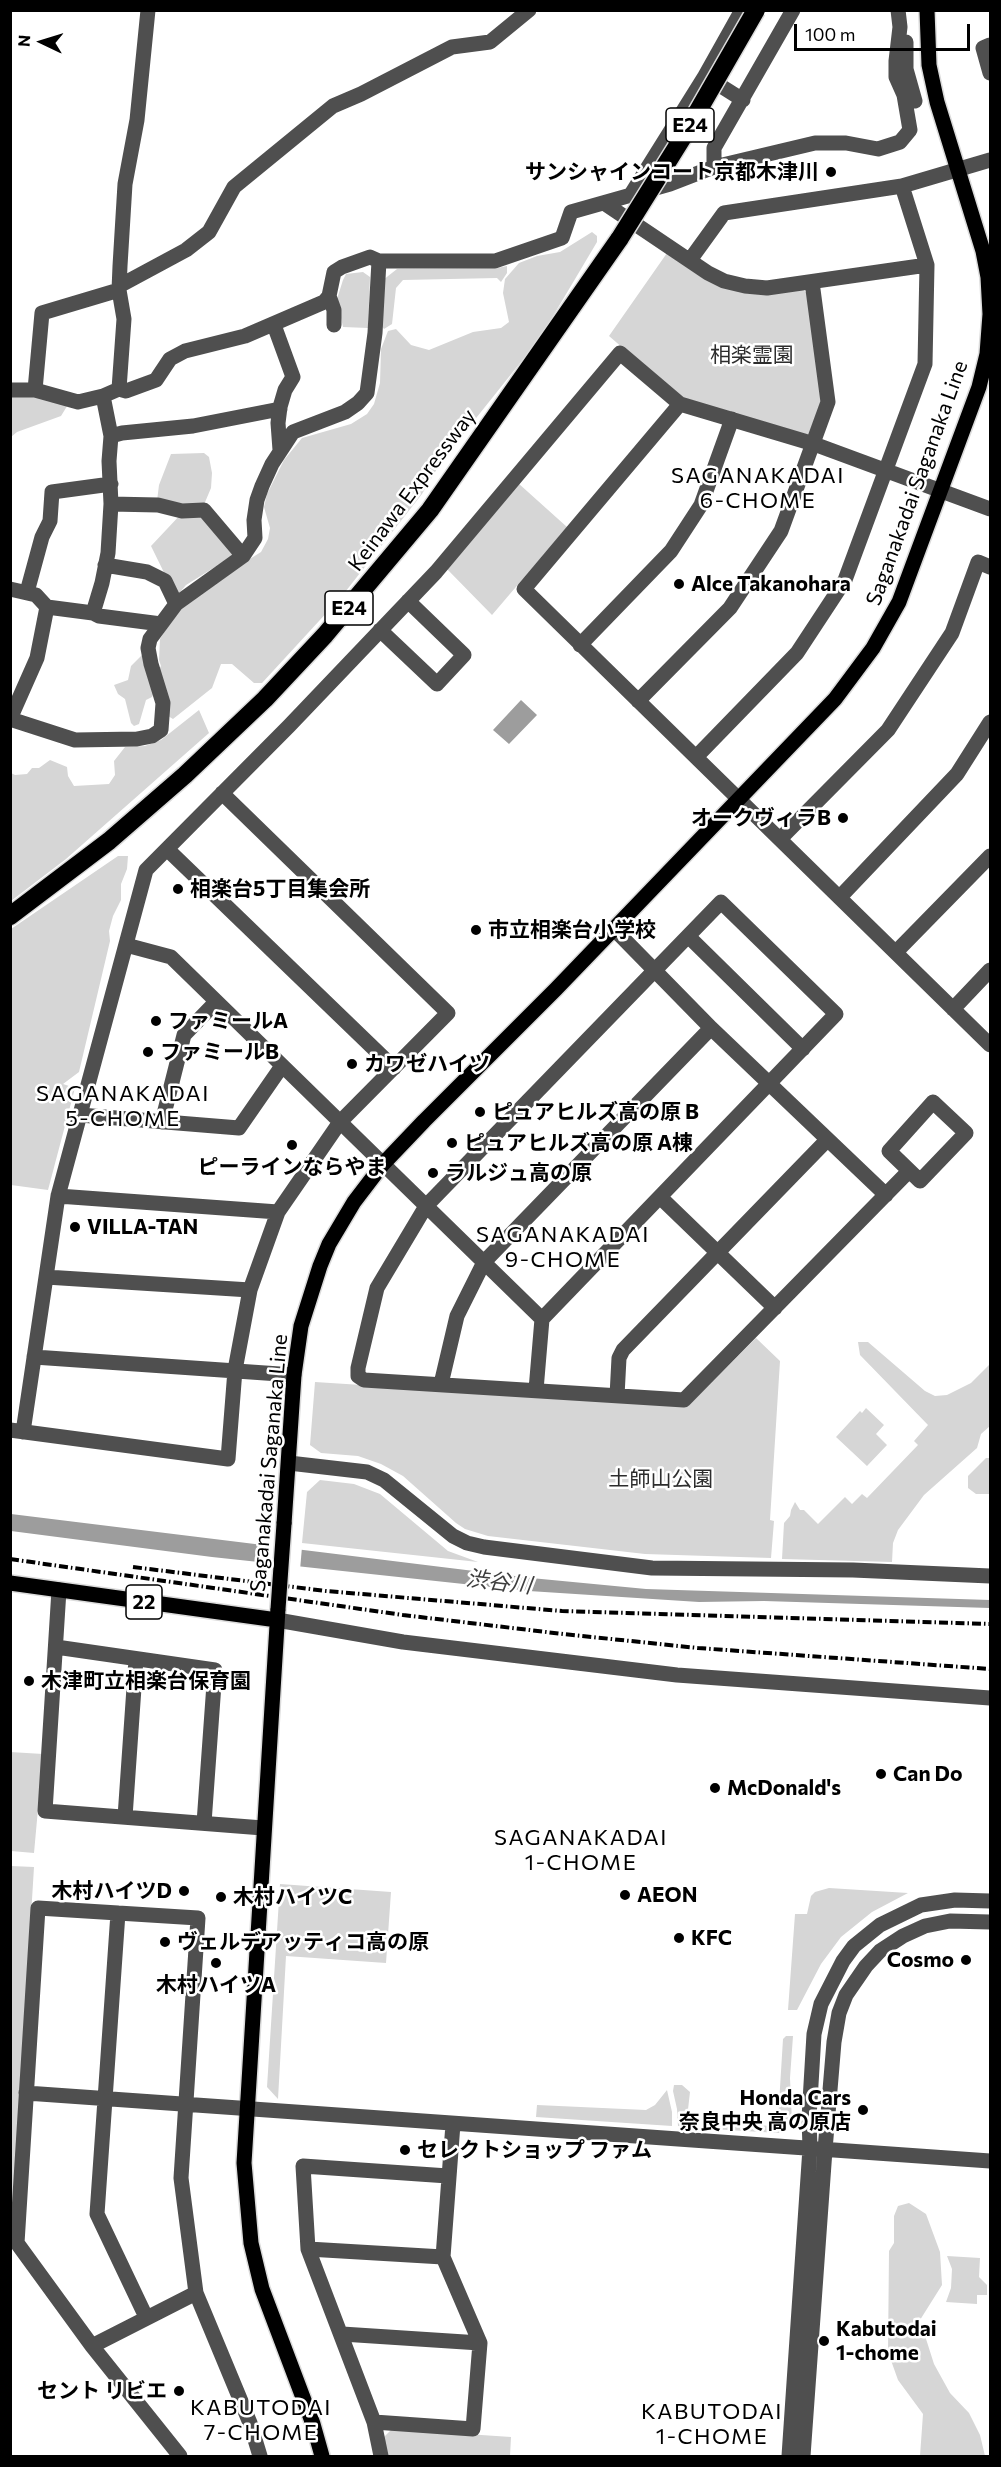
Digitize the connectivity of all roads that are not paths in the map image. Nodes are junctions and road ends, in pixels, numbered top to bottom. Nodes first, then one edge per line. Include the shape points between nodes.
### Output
1 (148, 10) edge
2 (529, 10) edge
3 (742, 10) edge
4 (756, 10) edge
5 (793, 10) edge
6 (898, 10) edge
7 (905, 10) edge
8 (927, 10) edge
9 (990, 45) edge
10 (929, 65) junction
11 (906, 69) junction
12 (990, 73) edge
13 (705, 76) junction
14 (742, 100) junction
15 (910, 130) junction
16 (990, 160) edge
17 (714, 166) junction
18 (959, 170) junction
19 (902, 186) junction
20 (630, 196) junction
21 (604, 203) junction
22 (690, 260) junction
23 (379, 261) junction
24 (927, 265) junction
25 (812, 282) junction
26 (120, 288) junction
27 (329, 296) junction
28 (274, 325) junction
29 (334, 325) dead end
30 (119, 389) junction
31 (10, 390) edge
32 (35, 390) junction
33 (103, 396) junction
34 (680, 404) junction
35 (280, 409) junction
36 (732, 419) junction
37 (111, 436) junction
38 (814, 444) junction
39 (280, 450) junction
40 (884, 470) junction
41 (111, 484) junction
42 (942, 491) junction
43 (111, 504) junction
44 (990, 509) edge
45 (243, 556) junction
46 (105, 565) junction
47 (990, 567) edge
48 (10, 589) edge
49 (27, 592) junction
50 (408, 601) junction
51 (176, 604) junction
52 (47, 608) junction
53 (93, 613) junction
54 (161, 624) junction
55 (380, 630) junction
56 (580, 645) junction
57 (638, 701) junction
58 (10, 719) edge
59 (990, 722) edge
60 (696, 757) junction
61 (222, 793) junction
62 (738, 798) junction
63 (780, 839) junction
64 (167, 849) junction
65 (990, 856) edge
66 (840, 897) junction
67 (10, 916) edge
68 (614, 929) junction
69 (688, 936) junction
70 (126, 945) junction
71 (896, 952) junction
72 (656, 970) junction
73 (990, 970) edge
74 (215, 1003) junction
75 (953, 1009) junction
76 (711, 1028) junction
77 (990, 1045) edge
78 (803, 1049) junction
79 (282, 1066) junction
80 (394, 1068) junction
81 (770, 1083) junction
82 (80, 1115) junction
83 (162, 1122) junction
84 (340, 1122) junction
85 (827, 1140) junction
86 (383, 1164) junction
87 (909, 1171) junction
88 (886, 1195) junction
89 (58, 1196) junction
90 (660, 1197) junction
91 (426, 1206) junction
92 (278, 1212) junction
93 (717, 1252) junction
94 (484, 1262) junction
95 (46, 1277) junction
96 (250, 1290) junction
97 (775, 1308) junction
98 (542, 1318) junction
99 (34, 1357) junction
100 (236, 1370) junction
101 (294, 1375) junction
102 (441, 1384) junction
103 (536, 1390) junction
104 (617, 1396) junction
105 (17, 1431) edge
106 (289, 1463) junction
107 (990, 1576) edge
108 (10, 1583) edge
109 (59, 1590) junction
110 (278, 1615) junction
111 (56, 1647) junction
112 (136, 1659) junction
113 (990, 1698) edge
114 (125, 1818) junction
115 (204, 1823) junction
116 (263, 1828) junction
117 (990, 1901) edge
118 (118, 1913) junction
119 (990, 1922) edge
120 (26, 2093) junction
121 (106, 2099) junction
122 (186, 2106) junction
123 (246, 2110) junction
124 (453, 2124) junction
125 (817, 2149) junction
126 (990, 2161) edge
127 (448, 2176) junction
128 (308, 2249) junction
129 (443, 2257) junction
130 (196, 2293) junction
131 (146, 2317) junction
132 (342, 2334) junction
133 (480, 2343) junction
134 (92, 2346) junction
135 (374, 2422) junction
136 (180, 2457) edge
137 (260, 2457) edge
138 (322, 2457) edge
139 (381, 2457) edge
140 (789, 2457) edge
141 (803, 2457) edge

1 - 26 street via 125,184
2 - 26 street via 490,42 452,47 333,106 234,187 209,232
3 - 13 street
4 - 67 highway, Keinawa Expressway / E24, bridge via 620,238 429,510 325,635 265,699 109,841
5 - 14 street
6 - 15 street via 896,77 904,95
7 - 11 street
8 - 10 main road, Saganakadai Saganaka Line
9 - 12 street via 983,48
10 - 11 street
10 - 18 main road, Saganakadai Saganaka Line
11 - 15 street via 918,113 917,125
13 - 14 street
13 - 20 street
14 - 17 street via 714,148
15 - 17 street via 900,142 878,149 815,143
16 - 18 street
17 - 20 street
18 - 19 street
18 - 42 main road, Saganakadai Saganaka Line via 985,260 990,334 979,387
19 - 22 street via 724,213
19 - 24 street
20 - 21 street
21 - 22 street
21 - 23 street via 571,212 562,238 495,261
22 - 25 street via 724,280 745,286 767,288
23 - 27 street via 370,256 334,272
23 - 39 street via 367,393 345,412 293,432
24 - 25 street
24 - 40 street via 925,364
25 - 38 street via 828,402
26 - 30 street via 124,319
26 - 32 street via 42,313
27 - 28 street
27 - 29 street
28 - 30 street via 185,351 170,359 156,380 126,391
28 - 35 street via 293,377
30 - 33 street
31 - 32 street
32 - 33 street via 78,402
33 - 37 street
34 - 36 street
34 - 50 street via 620,353
34 - 56 street via 524,589
35 - 37 street via 193,426
35 - 39 street
36 - 38 street
36 - 56 street via 701,505 671,552
37 - 41 street
38 - 40 street
38 - 57 street via 781,531 730,608
39 - 45 street via 257,500 255,538
40 - 42 street
40 - 60 street via 845,580 797,653
41 - 43 street
41 - 49 street via 52,492 50,521
42 - 44 street
42 - 62 main road, Saganakadai Saganaka Line via 899,602 873,648 835,699
43 - 45 street via 158,504 182,511 204,510
43 - 46 street
45 - 51 street
46 - 51 street via 147,572 165,581
46 - 53 street
47 - 63 street via 978,562 952,633 888,730
48 - 49 street
49 - 52 street via 40,597
50 - 55 street
50 - 55 street via 464,655 437,684
51 - 54 street
52 - 53 street
52 - 58 street via 37,658
53 - 54 street
54 - 58 street via 148,648 163,703 161,730 152,736 75,740
55 - 61 street
56 - 57 street
57 - 60 street
59 - 66 street via 957,774
60 - 62 street
61 - 64 street
61 - 80 street via 448,1013
62 - 63 street
62 - 68 main road, Saganakadai Saganaka Line
63 - 66 street
64 - 70 street via 147,870
64 - 80 street
65 - 71 street
66 - 71 street
68 - 72 street
68 - 86 main road, Saganakadai Saganaka Line
69 - 72 street
69 - 78 street
69 - 78 street via 721,902 836,1014
70 - 74 street via 171,957
70 - 82 street
71 - 75 street
72 - 76 street
72 - 91 street
73 - 75 street
74 - 79 street
74 - 83 street via 184,1035
75 - 77 street
76 - 81 street
76 - 94 street
78 - 81 street
79 - 83 street via 239,1128
79 - 84 street
80 - 84 street
81 - 85 street
81 - 90 street
82 - 83 street
82 - 89 street
84 - 86 street
84 - 92 street
85 - 88 street
85 - 93 street
86 - 91 street
86 - 101 main road, Saganakadai Saganaka Line via 329,1244 305,1309
87 - 87 street via 920,1181 966,1133 933,1102 889,1151
87 - 88 street
88 - 97 street
89 - 92 street
89 - 95 street
90 - 93 street
90 - 98 street
91 - 94 street
91 - 102 street via 377,1288 358,1376 364,1380
92 - 96 street
93 - 97 street
93 - 104 street via 623,1350
94 - 98 street
94 - 102 street via 457,1316
95 - 96 street
95 - 99 street
96 - 100 street
97 - 104 street via 684,1400
98 - 103 street
99 - 100 street
99 - 105 street
100 - 101 street
100 - 105 street via 228,1459
101 - 106 main road, Saganakadai Saganaka Line
102 - 103 street
103 - 104 street
106 - 107 street via 366,1472 384,1480 453,1536 484,1547 652,1568
106 - 110 main road, Saganakadai Saganaka Line, bridge
108 - 109 main road, 22
109 - 110 main road, 22
109 - 111 street
110 - 113 street via 403,1642 677,1675
110 - 116 main road, Saganakadai Saganaka Line
111 - 112 street
111 - 114 street via 45,1811
112 - 114 street
112 - 115 street via 215,1670
114 - 115 street
115 - 116 street
116 - 123 main road, Saganakadai Saganaka Line
117 - 125 street via 955,1900 921,1905 872,1931 843,1960 824,1995 815,2026 809,2118
118 - 120 street via 38,1908
118 - 121 street
118 - 122 street via 198,1918
119 - 125 street via 950,1921 914,1930 880,1951 861,1972 846,1995 836,2026
120 - 121 street
120 - 134 street via 17,2243
121 - 122 street
121 - 131 street via 98,2214
122 - 123 street
122 - 130 street via 180,2178
123 - 124 street
123 - 138 main road, Saganakadai Saganaka Line via 243,2163 251,2243 262,2289
124 - 125 street
124 - 127 street
125 - 126 street
125 - 140 street
125 - 141 street
127 - 128 street via 303,2166
127 - 129 street
128 - 129 street
128 - 132 street
129 - 133 street
130 - 131 street
130 - 137 street via 242,2401
131 - 134 street
132 - 133 street
132 - 135 street
133 - 135 street via 473,2429
134 - 136 street
135 - 139 street

